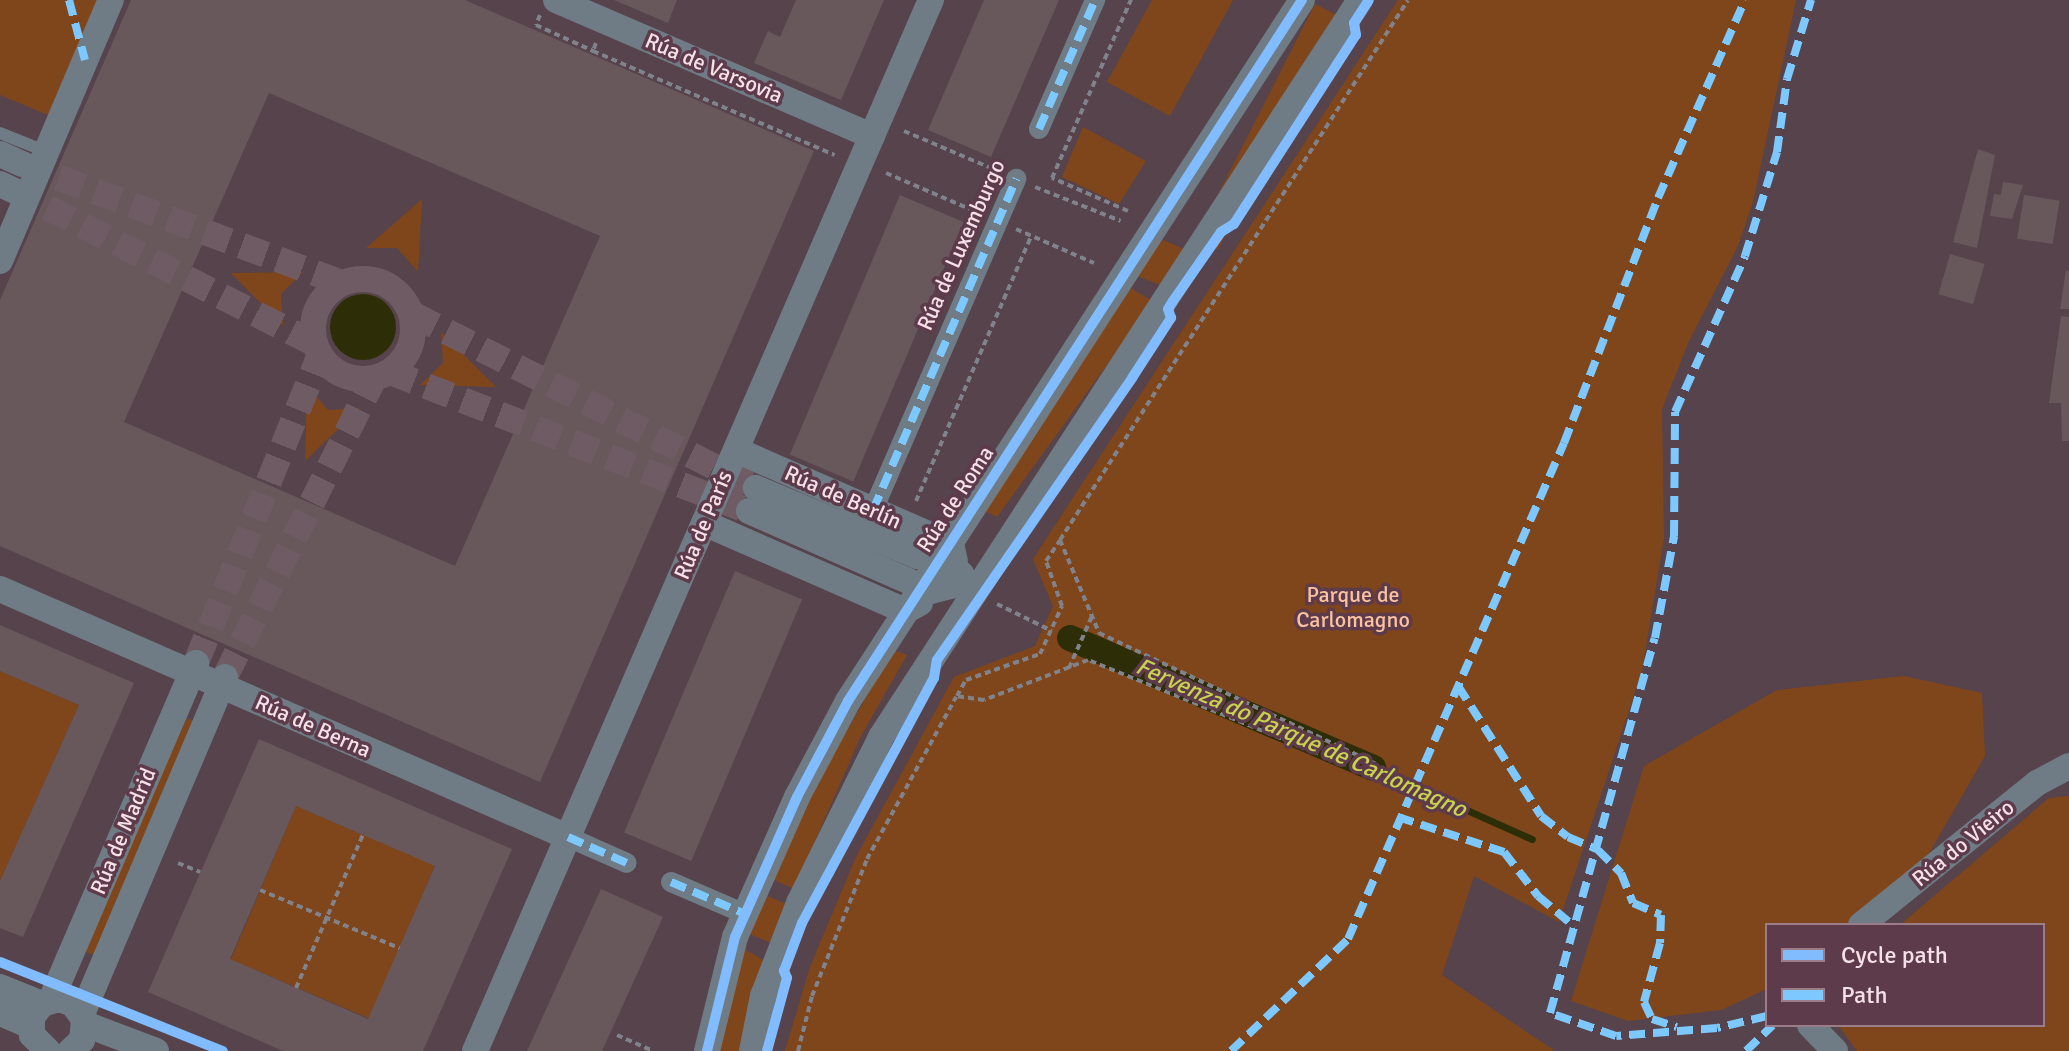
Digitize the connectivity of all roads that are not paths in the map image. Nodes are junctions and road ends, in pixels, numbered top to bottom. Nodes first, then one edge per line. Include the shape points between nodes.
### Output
1 (111, 0) edge
2 (931, 0) edge
3 (1095, 0) edge
4 (1302, 0) edge
5 (1360, 0) edge
6 (547, 9) edge
7 (1039, 129) dead end
8 (0, 133) edge
9 (872, 136) junction
10 (45, 151) junction
11 (1016, 179) road end
12 (8, 200) edge
13 (0, 261) edge
14 (1087, 419) junction
15 (736, 450) junction
16 (752, 500) tunnel mouth
17 (873, 510) junction
18 (704, 523) junction
19 (945, 572) junction
20 (0, 589) edge
21 (905, 611) junction
22 (193, 668) junction
23 (223, 682) junction
24 (869, 762) junction
25 (2069, 766) edge
26 (568, 837) junction
27 (627, 863) dead end
28 (671, 882) dead end
29 (745, 914) junction
30 (1863, 923) edge
31 (0, 987) edge
32 (0, 1013) edge
33 (1812, 1027) edge
34 (40, 1029) edge
35 (81, 1037) edge
36 (156, 1051) edge
37 (475, 1051) edge
38 (707, 1051) edge
39 (752, 1051) edge
40 (1835, 1051) edge

1 - 10 street
2 - 9 street, Rúa de París
3 - 7 street
4 - 19 street, Rúa de Roma
5 - 14 street, Rúa de Roma
6 - 9 street, Rúa de Varsovia
8 - 10 lane
9 - 15 street, Rúa de París
10 - 12 street
11 - 17 street, Rúa de Luxemburgo
12 - 13 street
14 - 19 street, Rúa de Roma
14 - 24 street, Rúa de Roma via 929,657
15 - 17 street, Rúa de Berlín
15 - 18 street, Rúa de París
16 - 19 street, Rúa de Berlín via 917,556
17 - 19 street, Rúa de Berlín
18 - 21 street
18 - 26 street, Rúa de París
19 - 21 street, Rúa de Roma
19 - 24 street, Rúa de Roma via 877,726
20 - 22 street, Rúa de Berna
21 - 29 street, Rúa de Roma via 805,784
22 - 23 street, Rúa de Berna
22 - 34 street, Rúa de Madrid
23 - 26 street, Rúa de Berna
23 - 35 street, Rúa de Madrid
24 - 39 street, Rúa de Roma via 799,903 763,996
25 - 30 street, Rúa do Vieiro via 2037,783
26 - 27 street, Rúa de Berna
26 - 37 street, Rúa de París
28 - 29 street
29 - 38 street, Rúa de Roma
31 - 34 street
32 - 34 street
33 - 40 street
34 - 35 street via 66,1000
35 - 36 street

